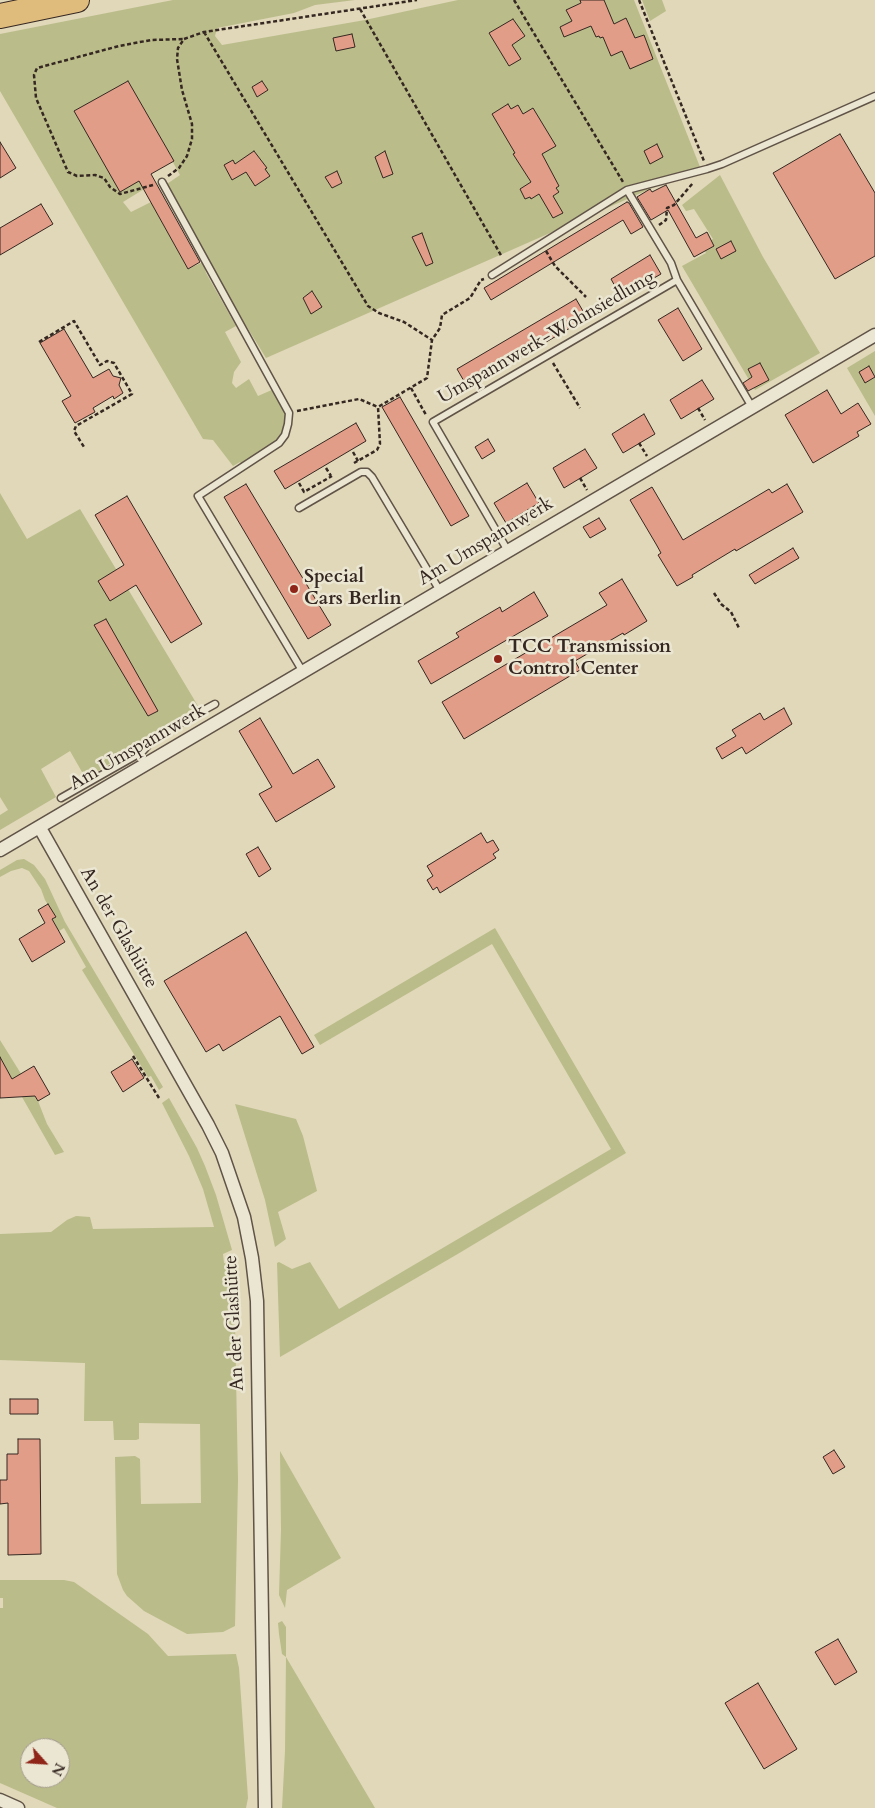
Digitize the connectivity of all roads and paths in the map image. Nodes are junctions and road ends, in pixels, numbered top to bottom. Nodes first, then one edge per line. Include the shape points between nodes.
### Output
1 (77, 0) edge
2 (417, 0) edge
3 (514, 0) edge
4 (639, 0) edge
5 (360, 9) junction
6 (0, 16) edge
7 (204, 32) junction
8 (184, 39) junction
9 (875, 96) edge
10 (704, 170) junction
11 (162, 182) junction
12 (628, 190) junction
13 (652, 230) junction
14 (541, 244) junction
15 (506, 265) junction
16 (492, 275) joint
17 (677, 280) junction
18 (586, 297) dead end
19 (875, 336) edge
20 (432, 340) junction
21 (39, 342) dead end
22 (548, 356) junction
23 (411, 388) junction
24 (378, 407) junction
25 (752, 407) junction
26 (580, 408) dead end
27 (698, 408) dead end
28 (289, 413) junction
29 (433, 422) junction
30 (707, 424) dead end
31 (639, 443) dead end
32 (84, 447) dead end
33 (353, 452) dead end
34 (649, 459) dead end
35 (358, 461) junction
36 (351, 465) dead end
37 (326, 468) dead end
38 (338, 472) dead end
39 (331, 476) junction
40 (580, 478) dead end
41 (299, 483) dead end
42 (589, 494) dead end
43 (298, 508) dead end
44 (522, 513) dead end
45 (532, 529) dead end
46 (508, 551) junction
47 (440, 592) junction
48 (714, 593) dead end
49 (739, 628) dead end
50 (304, 672) junction
51 (215, 704) dead end
52 (61, 798) dead end
53 (40, 828) junction
54 (0, 850) edge
55 (134, 1056) dead end
56 (159, 1098) dead end
57 (0, 1800) edge
58 (18, 1808) edge
59 (265, 1808) edge

1 - 6 highway
2 - 5 path
3 - 12 path
4 - 10 path
5 - 7 path
5 - 15 path
7 - 8 path
7 - 20 path via 368,306 404,322
8 - 11 path via 178,48 177,60 192,124 192,139 179,168
8 - 11 path via 151,40 119,46 37,68 34,75 36,98 68,172 104,178 120,194
9 - 10 lane
10 - 12 lane
10 - 13 path via 683,196 667,208 666,220
11 - 28 lane
12 - 13 lane
12 - 14 lane
13 - 17 lane
14 - 15 lane
14 - 18 path via 555,266
15 - 16 lane
16 - 20 path via 481,280 470,298 442,315 440,328
17 - 22 lane, Umspannwerk-Wohnsiedlung
17 - 25 lane, Umspannwerk-Wohnsiedlung
19 - 25 street, Am Umspannwerk
20 - 23 path via 427,378
21 - 32 path via 74,321 100,365 108,361 114,363 132,394 76,426 74,431
22 - 26 path
22 - 29 lane, Umspannwerk-Wohnsiedlung
23 - 24 path
23 - 29 path
24 - 28 path via 359,399
24 - 35 path via 380,444 377,450
25 - 46 street, Am Umspannwerk
27 - 30 path
28 - 50 lane via 285,435 279,443 198,496
29 - 46 lane, Umspannwerk-Wohnsiedlung
31 - 34 path
33 - 35 path
35 - 36 path
37 - 39 path
38 - 39 path
39 - 41 path via 304,492
40 - 42 path
43 - 47 lane via 361,472 367,472
44 - 45 path
46 - 47 street, Am Umspannwerk
47 - 50 street, Am Umspannwerk
48 - 49 path via 731,612
50 - 53 street, Am Umspannwerk
51 - 52 lane via 172,727 142,752
53 - 54 street, Am Umspannwerk
53 - 59 street, An der Glashütte via 208,1125 222,1153 244,1217 257,1301
55 - 56 path
57 - 58 street

